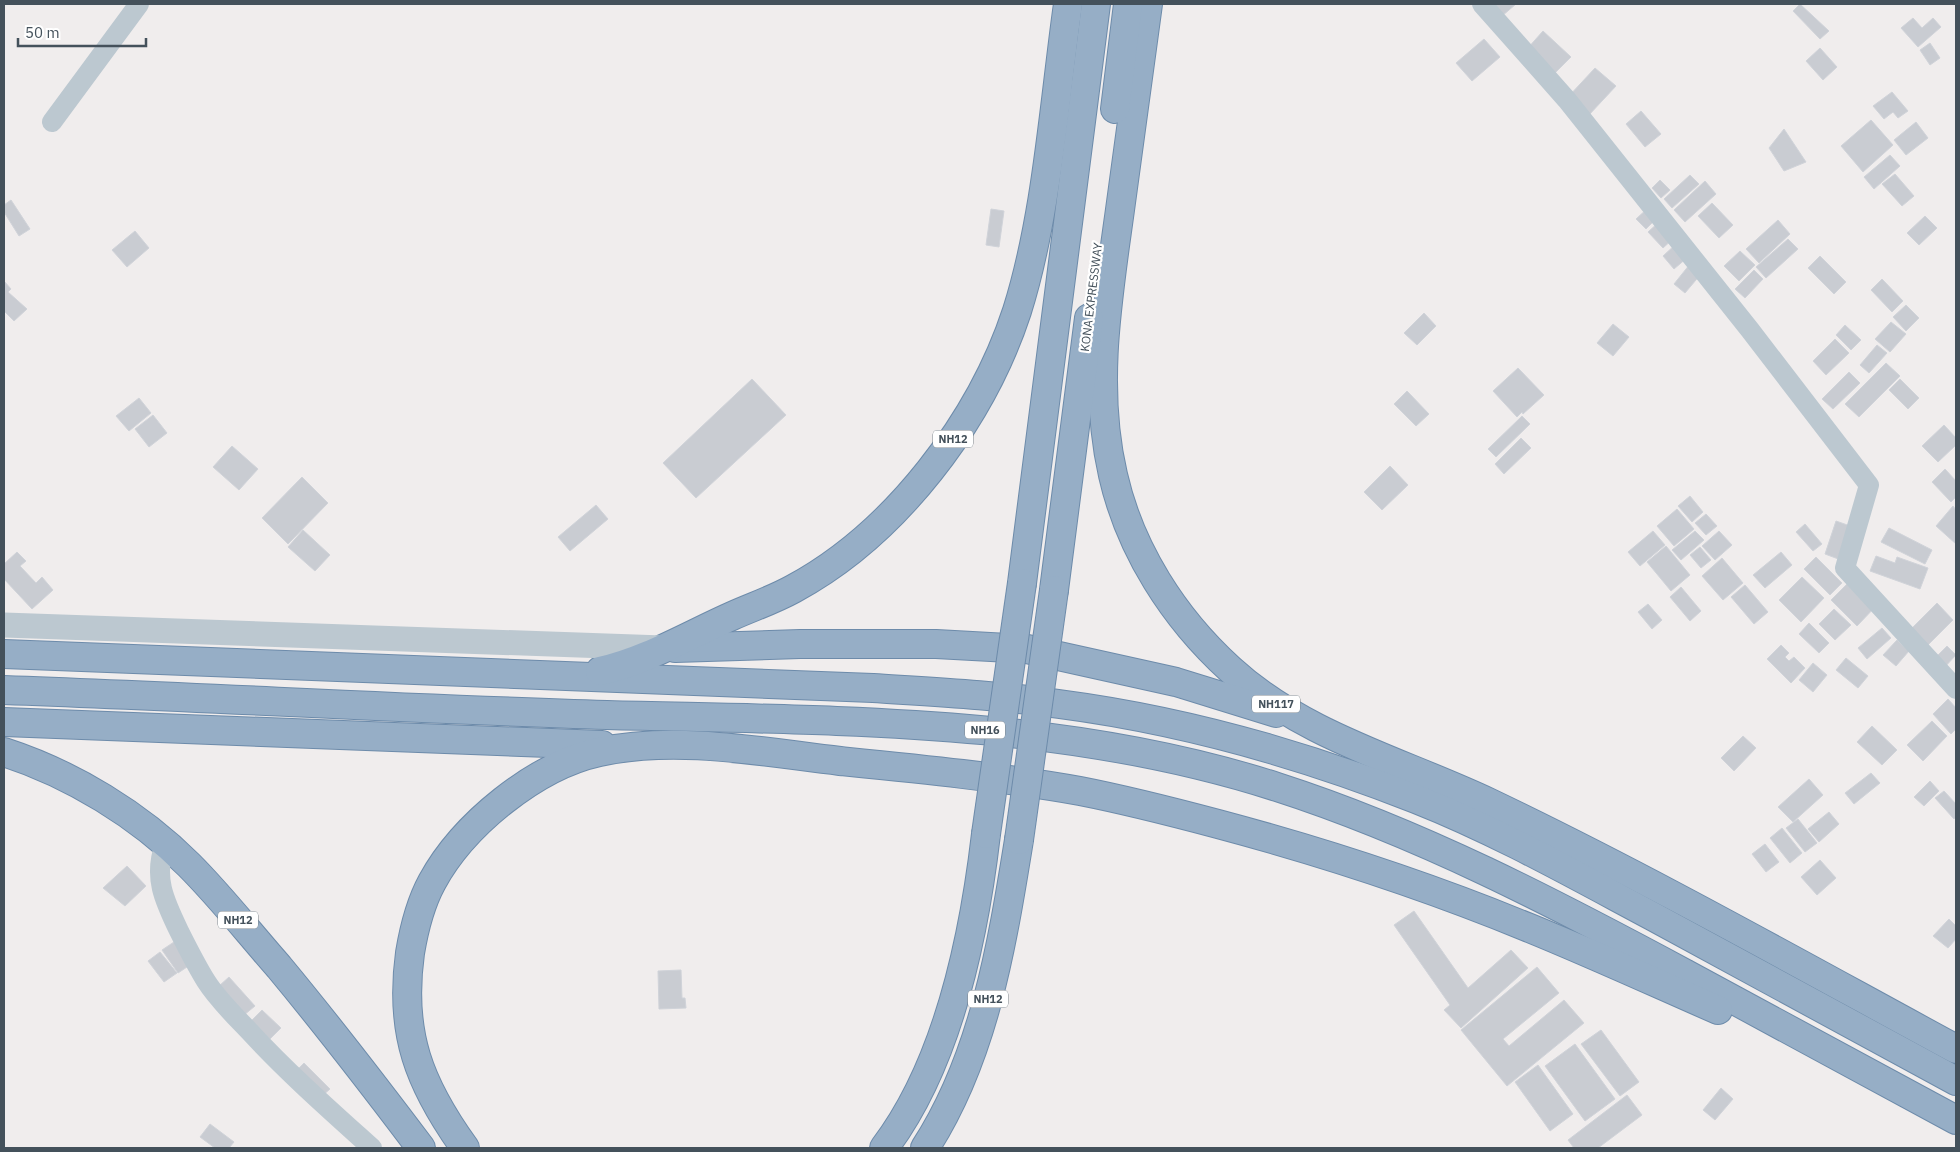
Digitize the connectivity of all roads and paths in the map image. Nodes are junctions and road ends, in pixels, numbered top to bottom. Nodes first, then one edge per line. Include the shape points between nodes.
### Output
1 (139, 4) edge
2 (1068, 4) edge
3 (1096, 4) edge
4 (1128, 4) edge
5 (1148, 4) edge
6 (1482, 4) edge
7 (52, 122) dead end
8 (4, 625) edge
9 (663, 648) junction
10 (4, 654) edge
11 (577, 676) junction
12 (1956, 689) edge
13 (4, 690) edge
14 (4, 722) edge
15 (1314, 728) junction
16 (636, 746) junction
17 (4, 752) edge
18 (165, 844) junction
19 (1956, 1049) edge
20 (1956, 1081) edge
21 (1892, 1085) junction
22 (1956, 1120) edge
23 (372, 1148) edge
24 (421, 1148) edge
25 (465, 1148) edge
26 (884, 1148) edge
27 (925, 1148) edge

1 - 7 street
2 - 9 highway, NH12 via 1040,206 1026,274 1003,347 965,420 918,484 868,536 838,560 793,589
3 - 26 highway, bridge via 1022,583 973,924 950,1009 920,1090 902,1125
4 - 27 highway, KONA EXPRESSWAY / NH12, bridge via 1054,590 1001,950 990,992 948,1108
5 - 15 highway, NH117 via 1104,322 1102,404 1113,477 1134,538 1157,583 1197,636 1233,671
6 - 12 street via 1567,100 1750,330 1868,485 1845,568
8 - 9 street
9 - 11 highway, NH12 via 605,670
9 - 15 highway via 936,644 1027,649 1176,682
10 - 11 highway, NH12
11 - 20 highway via 988,695 1063,704 1168,724 1262,747 1417,800 1503,838
13 - 21 highway, NH16 via 605,714 900,722 1045,737 1141,752 1276,786 1429,845 1616,936
14 - 16 highway
15 - 19 highway, NH117 via 1504,810 1642,880
16 - 21 highway via 707,747 1034,784 1082,792 1282,841 1525,926
16 - 25 highway via 596,752 566,763 499,804 478,822 449,856 419,911 408,972 406,1007 410,1038 426,1082 445,1120
17 - 18 highway, NH12 via 80,785 131,817
18 - 23 street via 158,874 163,894 206,981 223,1004 287,1071
18 - 24 highway, NH12 via 219,896
21 - 22 highway, NH16

